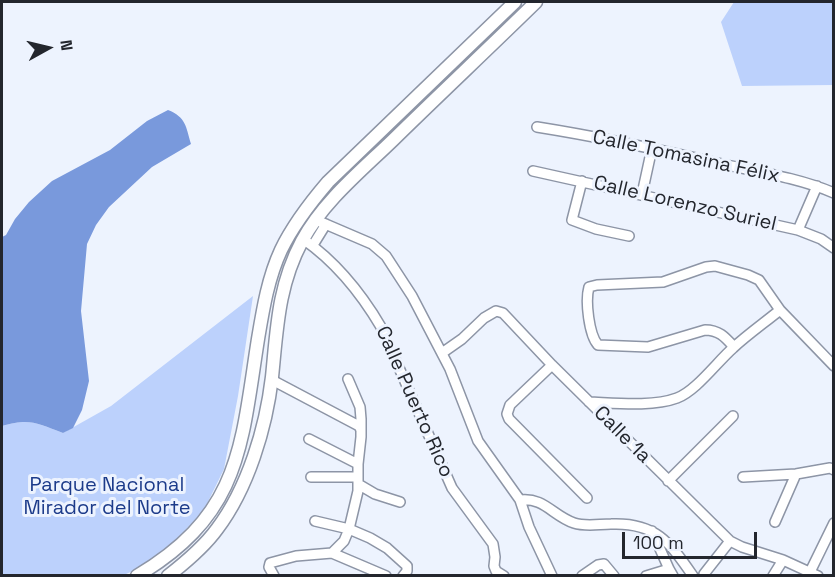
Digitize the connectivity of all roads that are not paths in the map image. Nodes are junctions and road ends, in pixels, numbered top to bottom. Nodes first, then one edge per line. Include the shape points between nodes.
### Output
1 (515, 2) edge
2 (535, 3) edge
3 (482, 33) junction
4 (492, 44) junction
5 (537, 127) dead end
6 (652, 148) junction
7 (533, 171) dead end
8 (582, 181) junction
9 (817, 186) junction
10 (834, 193) edge
11 (642, 194) junction
12 (562, 217) dead end
13 (572, 220) junction
14 (321, 222) junction
15 (798, 230) junction
16 (629, 236) dead end
17 (308, 242) junction
18 (834, 248) edge
19 (780, 310) junction
20 (734, 347) junction
21 (442, 353) junction
22 (552, 365) junction
23 (834, 366) edge
24 (348, 379) dead end
25 (272, 380) junction
26 (589, 402) junction
27 (733, 416) dead end
28 (361, 430) junction
29 (309, 439) dead end
30 (358, 464) junction
31 (834, 470) edge
32 (796, 474) junction
33 (311, 477) dead end
34 (743, 477) dead end
35 (358, 480) junction
36 (668, 481) junction
37 (587, 498) dead end
38 (520, 500) junction
39 (400, 502) dead end
40 (315, 521) dead end
41 (775, 522) dead end
42 (834, 523) edge
43 (349, 529) junction
44 (652, 531) junction
45 (730, 541) junction
46 (332, 554) junction
47 (783, 560) junction
48 (671, 572) edge
49 (704, 574) edge
50 (814, 574) edge
51 (137, 576) edge
52 (168, 576) edge
53 (274, 576) edge
54 (386, 576) edge
55 (404, 576) edge
56 (504, 576) edge
57 (552, 576) edge
58 (582, 576) edge
59 (614, 576) edge
60 (646, 576) edge
61 (693, 576) edge
62 (773, 576) edge

1 - 3 street
2 - 4 street
3 - 4 street
3 - 51 street via 328,182 294,226 270,279 236,464 216,504 192,535
4 - 14 street via 357,175
5 - 6 street, Calle Tomasina Félix
6 - 9 street, Calle Tomasina Félix
6 - 11 street
7 - 8 street, Calle Lorenzo Suriel
8 - 11 street, Calle Lorenzo Suriel
8 - 13 street
9 - 10 street, Calle Tomasina Félix
9 - 15 street
11 - 15 street, Calle Lorenzo Suriel
12 - 13 street
13 - 16 street
14 - 17 street
14 - 21 street via 363,239 386,256
15 - 18 street, Calle Lorenzo Suriel
17 - 25 street via 292,262 277,315
17 - 56 street, Calle Puerto Rico via 353,286 381,327 452,488 493,544 494,566
19 - 20 street
19 - 20 street via 759,280 715,266 663,282 589,287 593,339 598,345 648,347 713,330
19 - 23 street
20 - 26 street via 679,398
21 - 22 street, Calle 1a via 496,311 507,317
21 - 38 street via 482,449
22 - 26 street, Calle 1a
22 - 37 street via 510,405 507,414
24 - 28 street via 360,407
25 - 28 street
25 - 52 street via 258,444 242,487 218,528
26 - 36 street, Calle 1a
27 - 36 street
28 - 30 street
29 - 30 street
30 - 35 street
31 - 32 street
32 - 34 street
32 - 41 street
33 - 35 street
35 - 39 street via 375,494
35 - 43 street
36 - 45 street, Calle 1a
38 - 44 street via 534,499 575,524 621,523
38 - 57 street
40 - 43 street
42 - 50 street
43 - 46 street
43 - 55 street via 387,548 407,566
44 - 48 street
44 - 61 street via 673,547
45 - 47 street, Calle 1a
45 - 49 street
46 - 53 street via 296,556 270,563
46 - 54 street
47 - 50 street, Calle 1a
47 - 62 street
48 - 60 street
58 - 59 street via 604,564

